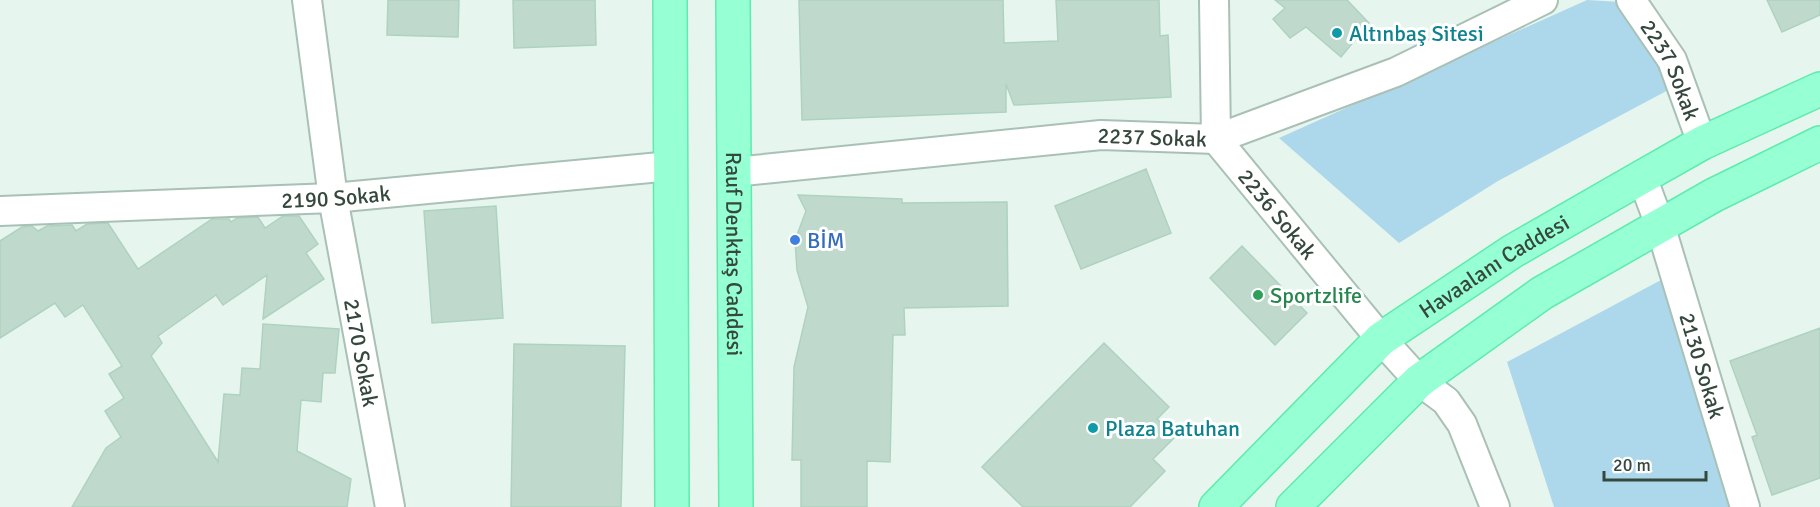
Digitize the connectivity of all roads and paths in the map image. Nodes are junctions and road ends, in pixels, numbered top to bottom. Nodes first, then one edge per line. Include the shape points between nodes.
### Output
1 (307, 0) edge
2 (670, 0) edge
3 (733, 0) edge
4 (1214, 0) edge
5 (1543, 0) edge
6 (1631, 0) edge
7 (1820, 88) edge
8 (1216, 139) junction
9 (1702, 143) junction
10 (1820, 143) edge
11 (671, 166) junction
12 (734, 172) junction
13 (1642, 177) junction
14 (333, 198) junction
15 (0, 211) edge
16 (1660, 225) junction
17 (1381, 339) junction
18 (1419, 381) junction
19 (390, 507) edge
20 (672, 507) edge
21 (736, 507) edge
22 (1216, 507) edge
23 (1293, 507) edge
24 (1495, 507) edge
25 (1745, 507) edge

1 - 14 street, 2170 Sokak
2 - 11 main road
3 - 12 main road, Rauf Denktaş Caddesi
4 - 8 street
5 - 8 street, 2237 Sokak via 1396,72
6 - 9 street, 2237 Sokak via 1672,60
7 - 9 main road, Havaalanı Caddesi
8 - 12 street, 2237 Sokak via 1101,135
8 - 17 street, 2236 Sokak
9 - 13 main road, Havaalanı Caddesi
10 - 16 main road
11 - 14 street, 2190 Sokak
11 - 20 main road
12 - 21 main road, Rauf Denktaş Caddesi
13 - 16 street, 2130 Sokak
13 - 17 main road, Havaalanı Caddesi via 1513,251
14 - 15 street, 2190 Sokak
14 - 19 street, 2170 Sokak
16 - 18 main road via 1542,293
16 - 25 street, 2130 Sokak
17 - 18 street, 2236 Sokak
17 - 22 main road, Havaalanı Caddesi
18 - 23 main road
18 - 24 street, 2236 Sokak via 1446,401 1462,424

